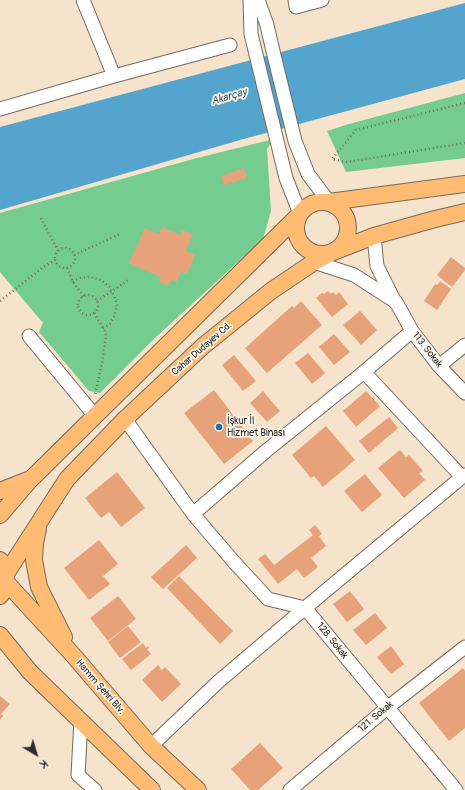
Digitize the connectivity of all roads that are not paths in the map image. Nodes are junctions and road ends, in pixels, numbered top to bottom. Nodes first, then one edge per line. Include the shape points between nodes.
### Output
1 (83, 0) edge
2 (250, 0) edge
3 (258, 0) edge
4 (295, 0) edge
5 (322, 0) edge
6 (230, 45) dead end
7 (114, 76) junction
8 (0, 109) edge
9 (465, 184) edge
10 (329, 202) junction
11 (465, 212) edge
12 (300, 214) junction
13 (374, 236) junction
14 (333, 252) junction
15 (314, 262) junction
16 (396, 302) junction
17 (412, 331) junction
18 (29, 336) dead end
19 (465, 345) edge
20 (439, 366) junction
21 (364, 372) junction
22 (465, 393) edge
23 (99, 412) junction
24 (125, 419) junction
25 (464, 476) edge
26 (30, 480) junction
27 (0, 491) edge
28 (0, 514) edge
29 (193, 514) junction
30 (42, 518) junction
31 (3, 578) edge
32 (305, 608) junction
33 (0, 635) edge
34 (465, 647) edge
35 (0, 652) edge
36 (73, 655) junction
37 (30, 672) junction
38 (387, 708) junction
39 (81, 720) junction
40 (151, 746) junction
41 (94, 790) edge
42 (152, 790) edge
43 (198, 790) edge
44 (290, 790) edge
45 (456, 790) edge

1 - 7 street
2 - 12 street via 251,34 286,178
3 - 10 street via 267,25 295,141 308,174
4 - 5 street via 296,7
6 - 7 street
7 - 8 street
9 - 10 main road
10 - 12 main road via 313,203
10 - 14 main road via 342,211 348,226 345,241
11 - 13 main road, Cahar Dudayev Cd.
12 - 14 main road via 296,221 296,230 302,245 316,254
12 - 23 main road
13 - 14 main road, Cahar Dudayev Cd.
13 - 16 street, 113. Sokak via 377,266
14 - 15 main road, Cahar Dudayev Cd.
15 - 16 street, 113. Sokak via 354,275
15 - 24 main road, Cahar Dudayev Cd. via 271,291 202,347
16 - 17 street, 113. Sokak
17 - 20 street, 113. Sokak
17 - 21 street
18 - 23 street
19 - 20 street
20 - 22 street, 113. Sokak
21 - 25 street
21 - 29 street
23 - 26 main road
24 - 29 street
24 - 30 main road, Cahar Dudayev Cd. via 67,479
25 - 32 street
26 - 27 main road
26 - 28 main road
29 - 32 street via 268,599
30 - 31 main road, Cahar Dudayev Cd.
30 - 36 main road via 35,542 34,560 39,587
31 - 36 main road, Hamm Şehri Blv.
32 - 38 street, 128. Sokak
32 - 40 street via 218,682
33 - 37 main road
34 - 38 street, 121. Sokak
35 - 37 main road
36 - 40 main road, Hamm Şehri Blv.
37 - 39 main road
38 - 44 street, 121. Sokak
38 - 45 street, 128. Sokak
39 - 41 street via 78,775
39 - 42 main road
40 - 43 main road, Hamm Şehri Blv.

